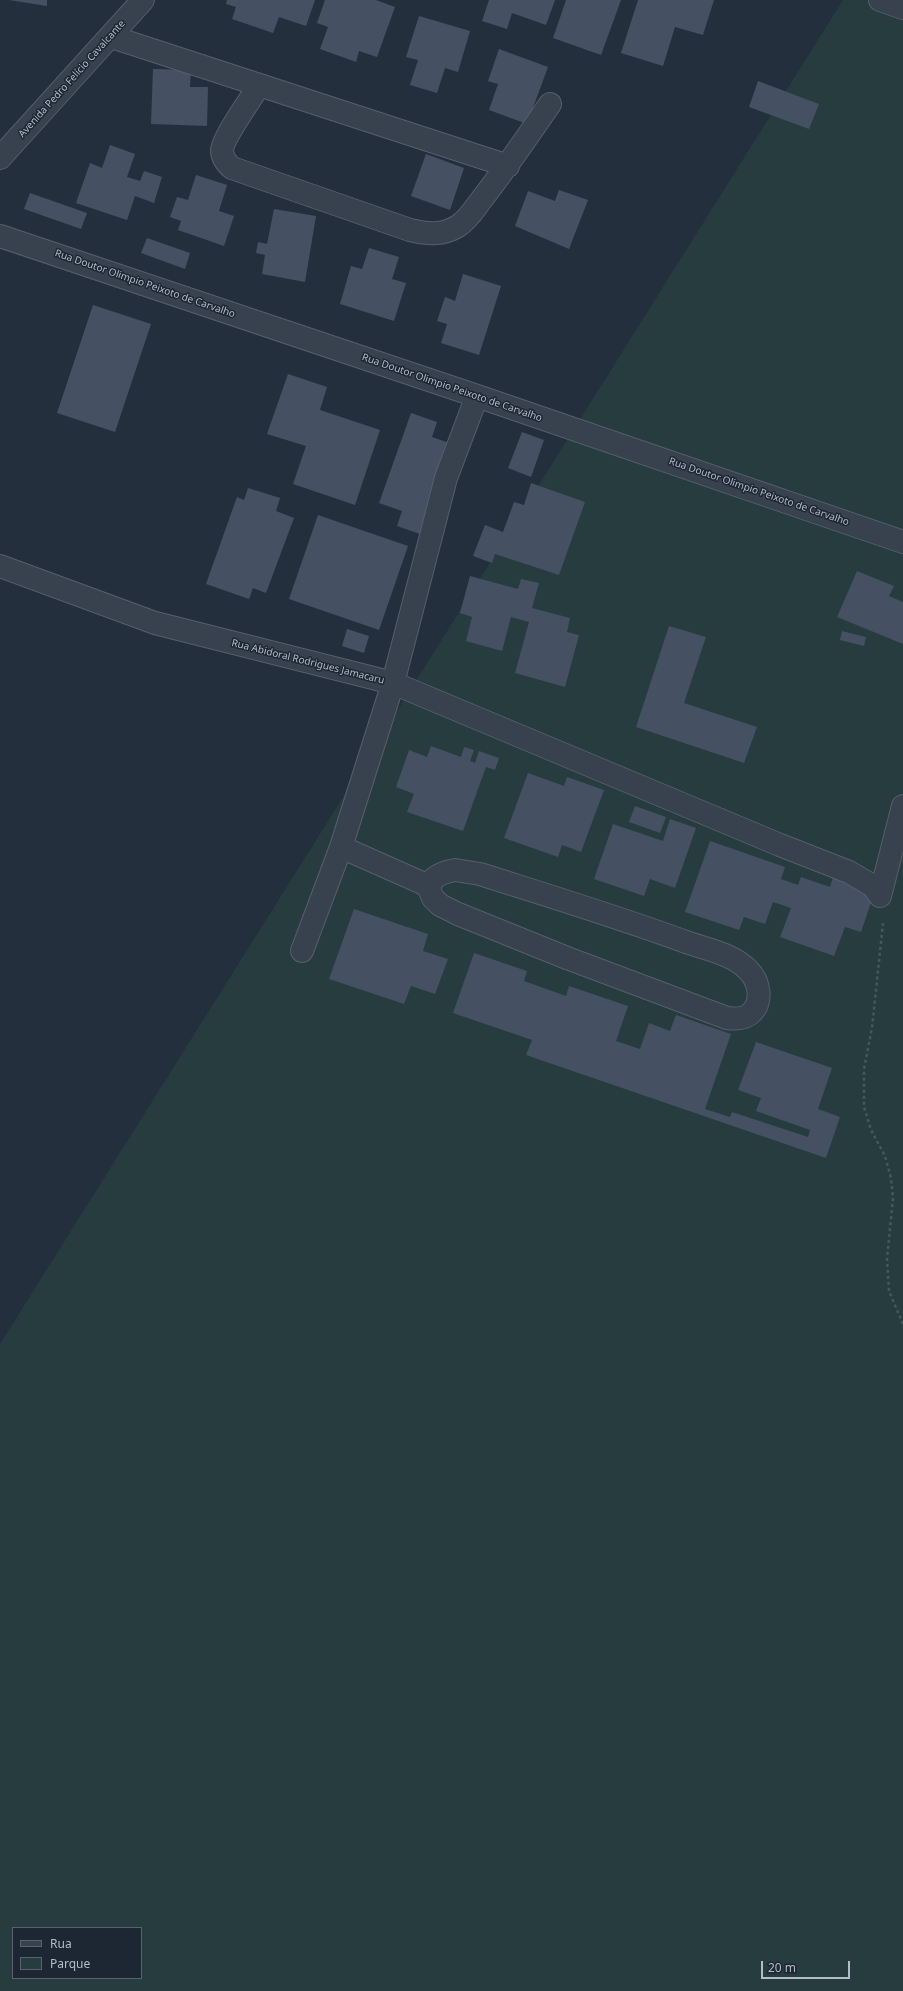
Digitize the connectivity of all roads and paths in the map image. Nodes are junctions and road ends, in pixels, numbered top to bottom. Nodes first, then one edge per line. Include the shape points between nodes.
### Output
1 (143, 0) edge
2 (880, 0) edge
3 (903, 8) edge
4 (112, 37) junction
5 (260, 85) junction
6 (550, 104) dead end
7 (0, 158) edge
8 (508, 166) junction
9 (0, 236) edge
10 (477, 396) junction
11 (903, 542) edge
12 (0, 566) edge
13 (393, 683) junction
14 (903, 806) edge
15 (341, 847) junction
16 (429, 886) junction
17 (880, 896) junction
18 (302, 951) dead end
19 (903, 1324) edge

1 - 4 street, Avenida Pedro Felício Cavalcante
2 - 3 street
4 - 5 street
4 - 7 street, Avenida Pedro Felício Cavalcante
5 - 8 street
5 - 8 street via 223,145 223,158 226,163 232,168 410,230 434,234 458,226
6 - 8 street
9 - 10 street, Rua Doutor Olimpio Peixoto de Carvalho
10 - 11 street, Rua Doutor Olimpio Peixoto de Carvalho
10 - 13 street via 446,478
12 - 13 street, Rua Abidoral Rodrigues Jamacaru via 154,623
13 - 15 street, Rua Abidoral Rodrigues Jamacaru
13 - 17 street via 849,872 873,886
14 - 17 street
15 - 16 street
15 - 18 street, Rua Abidoral Rodrigues Jamacaru
16 - 16 street via 433,898 448,909 682,1002 735,1019 752,1013 757,1006 757,982 749,970 732,959 649,928 469,871 455,870 444,873 432,880
17 - 19 path via 883,930 872,1028 864,1069 864,1107 871,1130 885,1156 891,1178 893,1198 887,1259 889,1291

